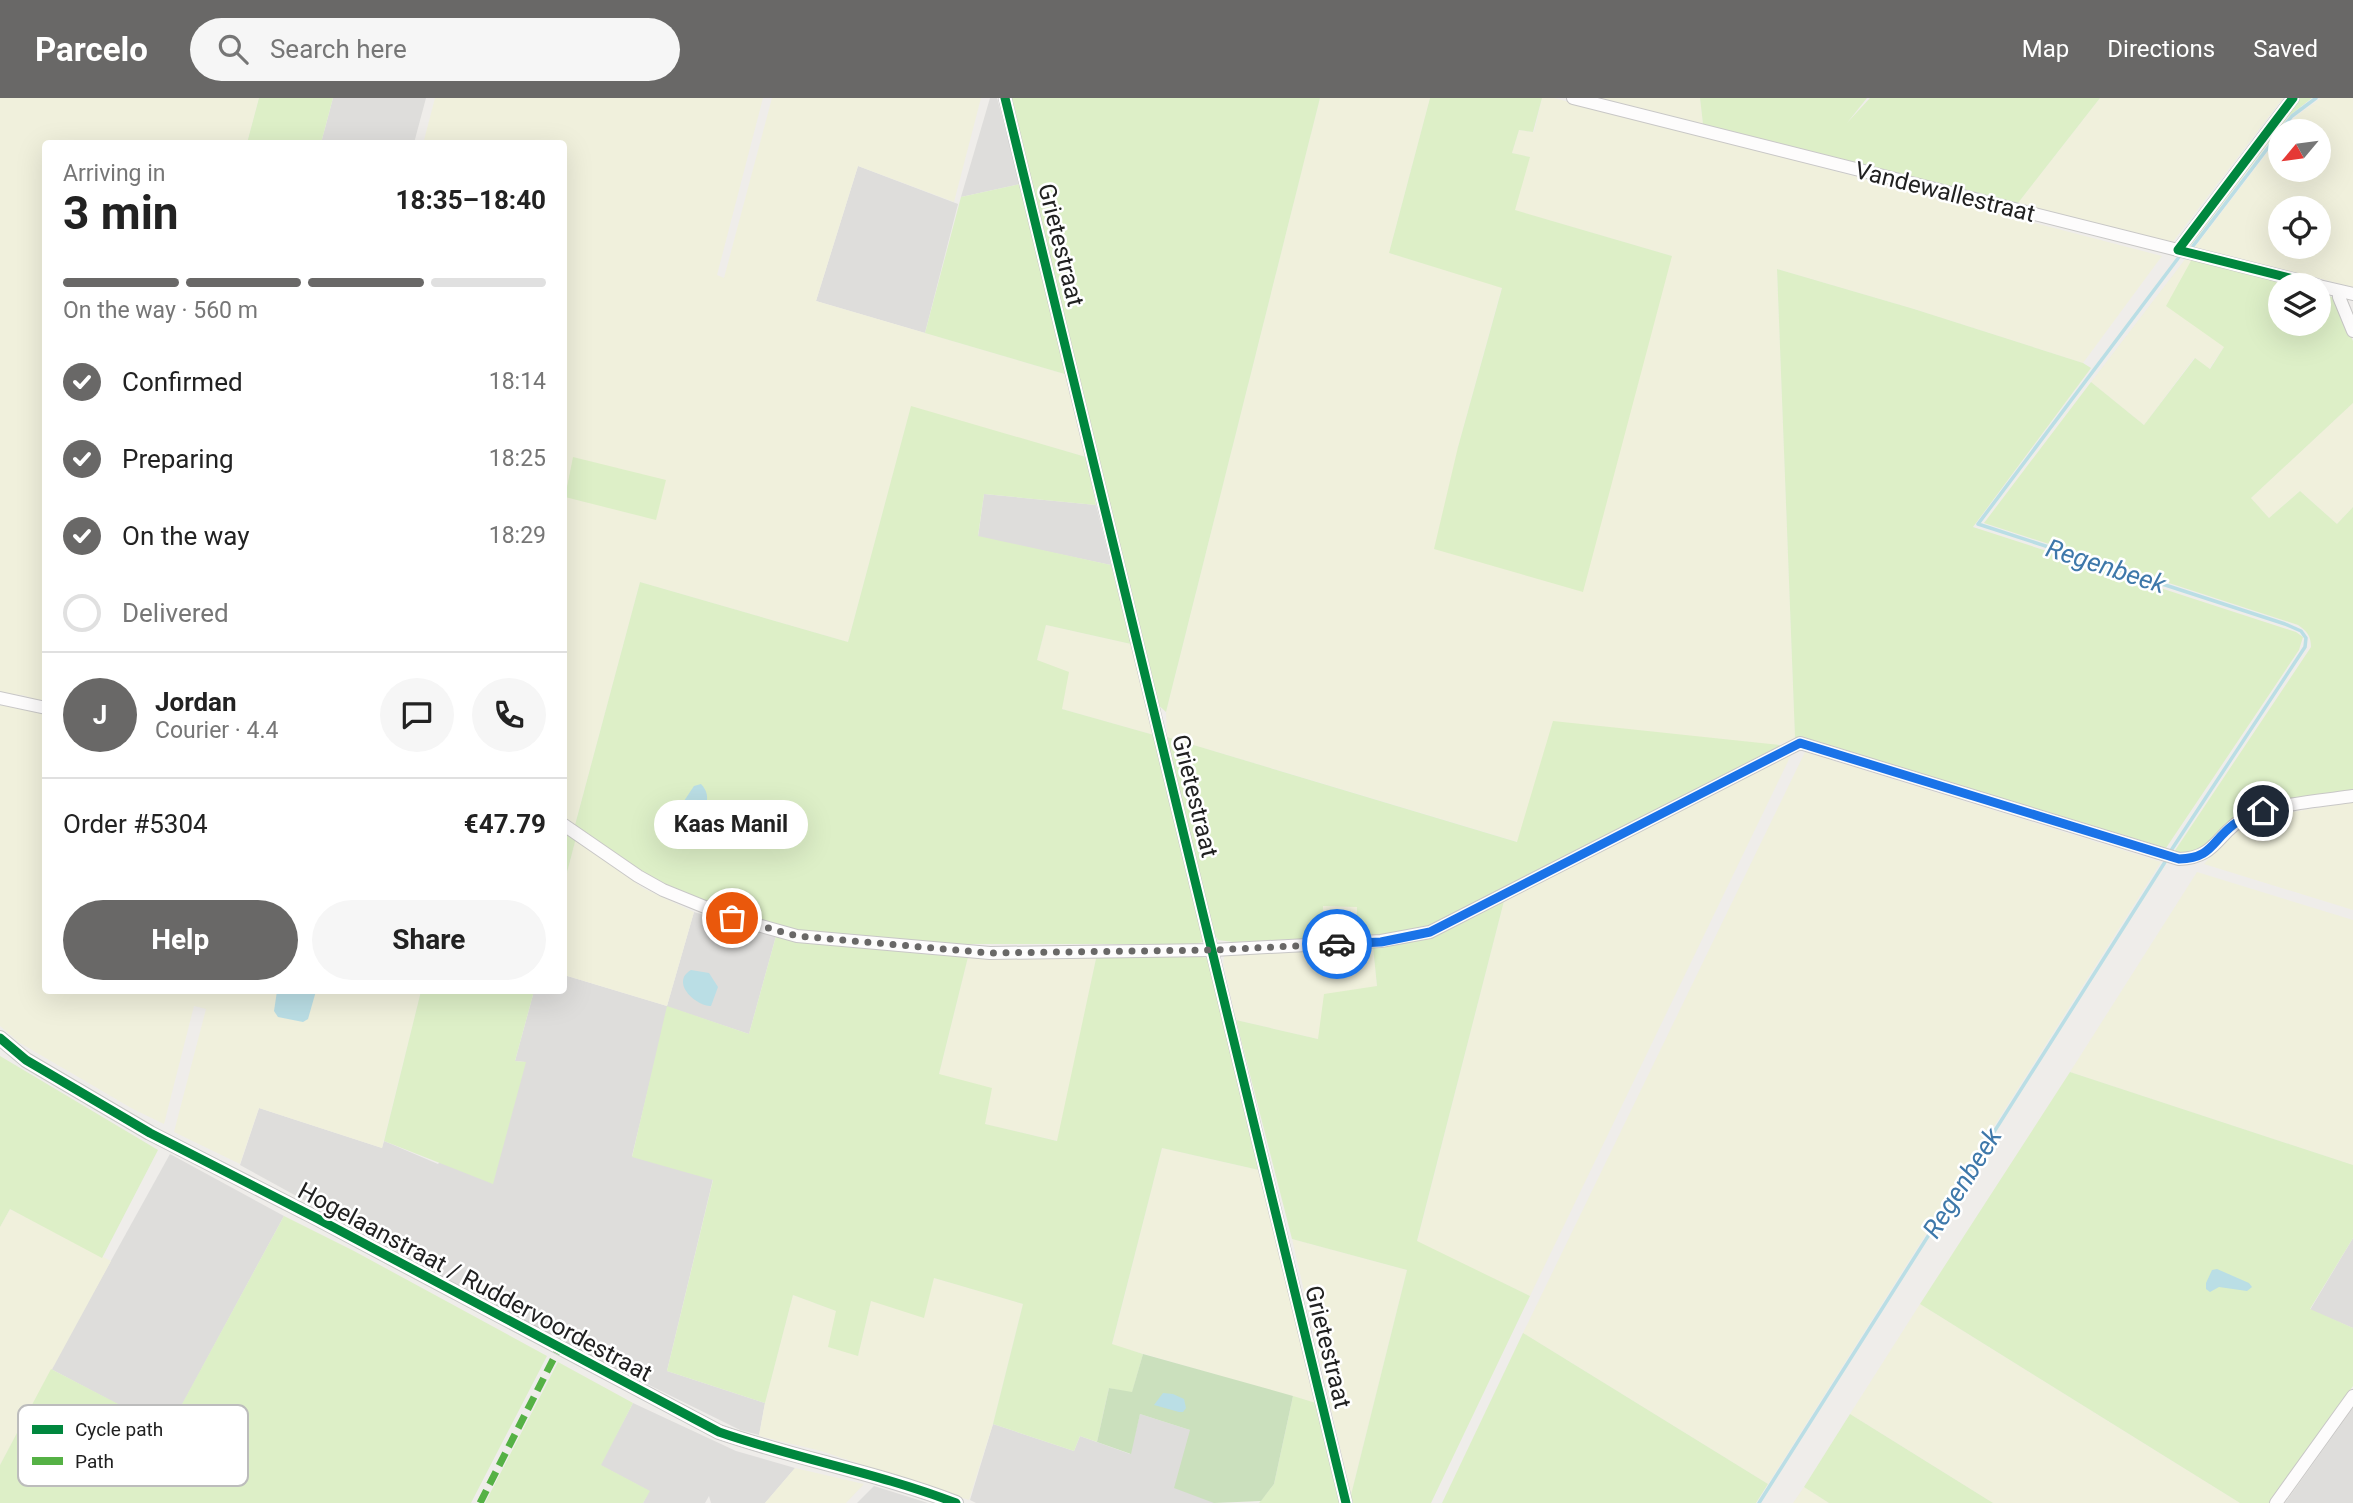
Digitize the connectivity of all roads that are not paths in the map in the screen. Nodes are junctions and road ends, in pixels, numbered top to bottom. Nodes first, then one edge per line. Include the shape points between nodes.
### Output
1 (1005, 98) edge
2 (1573, 98) edge
3 (2293, 98) edge
4 (2178, 250) junction
5 (2268, 273) edge
6 (2331, 289) edge
7 (2340, 291) junction
8 (2353, 294) edge
9 (2353, 331) edge
10 (0, 698) edge
11 (42, 707) edge
12 (2353, 796) edge
13 (567, 827) edge
14 (1213, 950) junction
15 (0, 1038) edge
16 (2353, 1396) edge
17 (956, 1503) edge
18 (1346, 1503) edge
19 (2276, 1503) edge

1 - 14 street, Grietestraat
2 - 4 street, Vandewallestraat
3 - 4 street
4 - 5 street, Vandewallestraat
6 - 7 street, Vandewallestraat
7 - 8 street, Vandewallestraat
7 - 9 street
10 - 11 street
12 - 14 street via 2247,816 2207,851 2179,859 1800,743 1430,932 1381,942
13 - 14 street via 663,890 732,918 797,936 990,953
14 - 18 street, Grietestraat
15 - 17 street, Hogelaanstraat / Ruddervoordestraat via 26,1059 150,1133 700,1423 763,1447 872,1474
16 - 19 street

